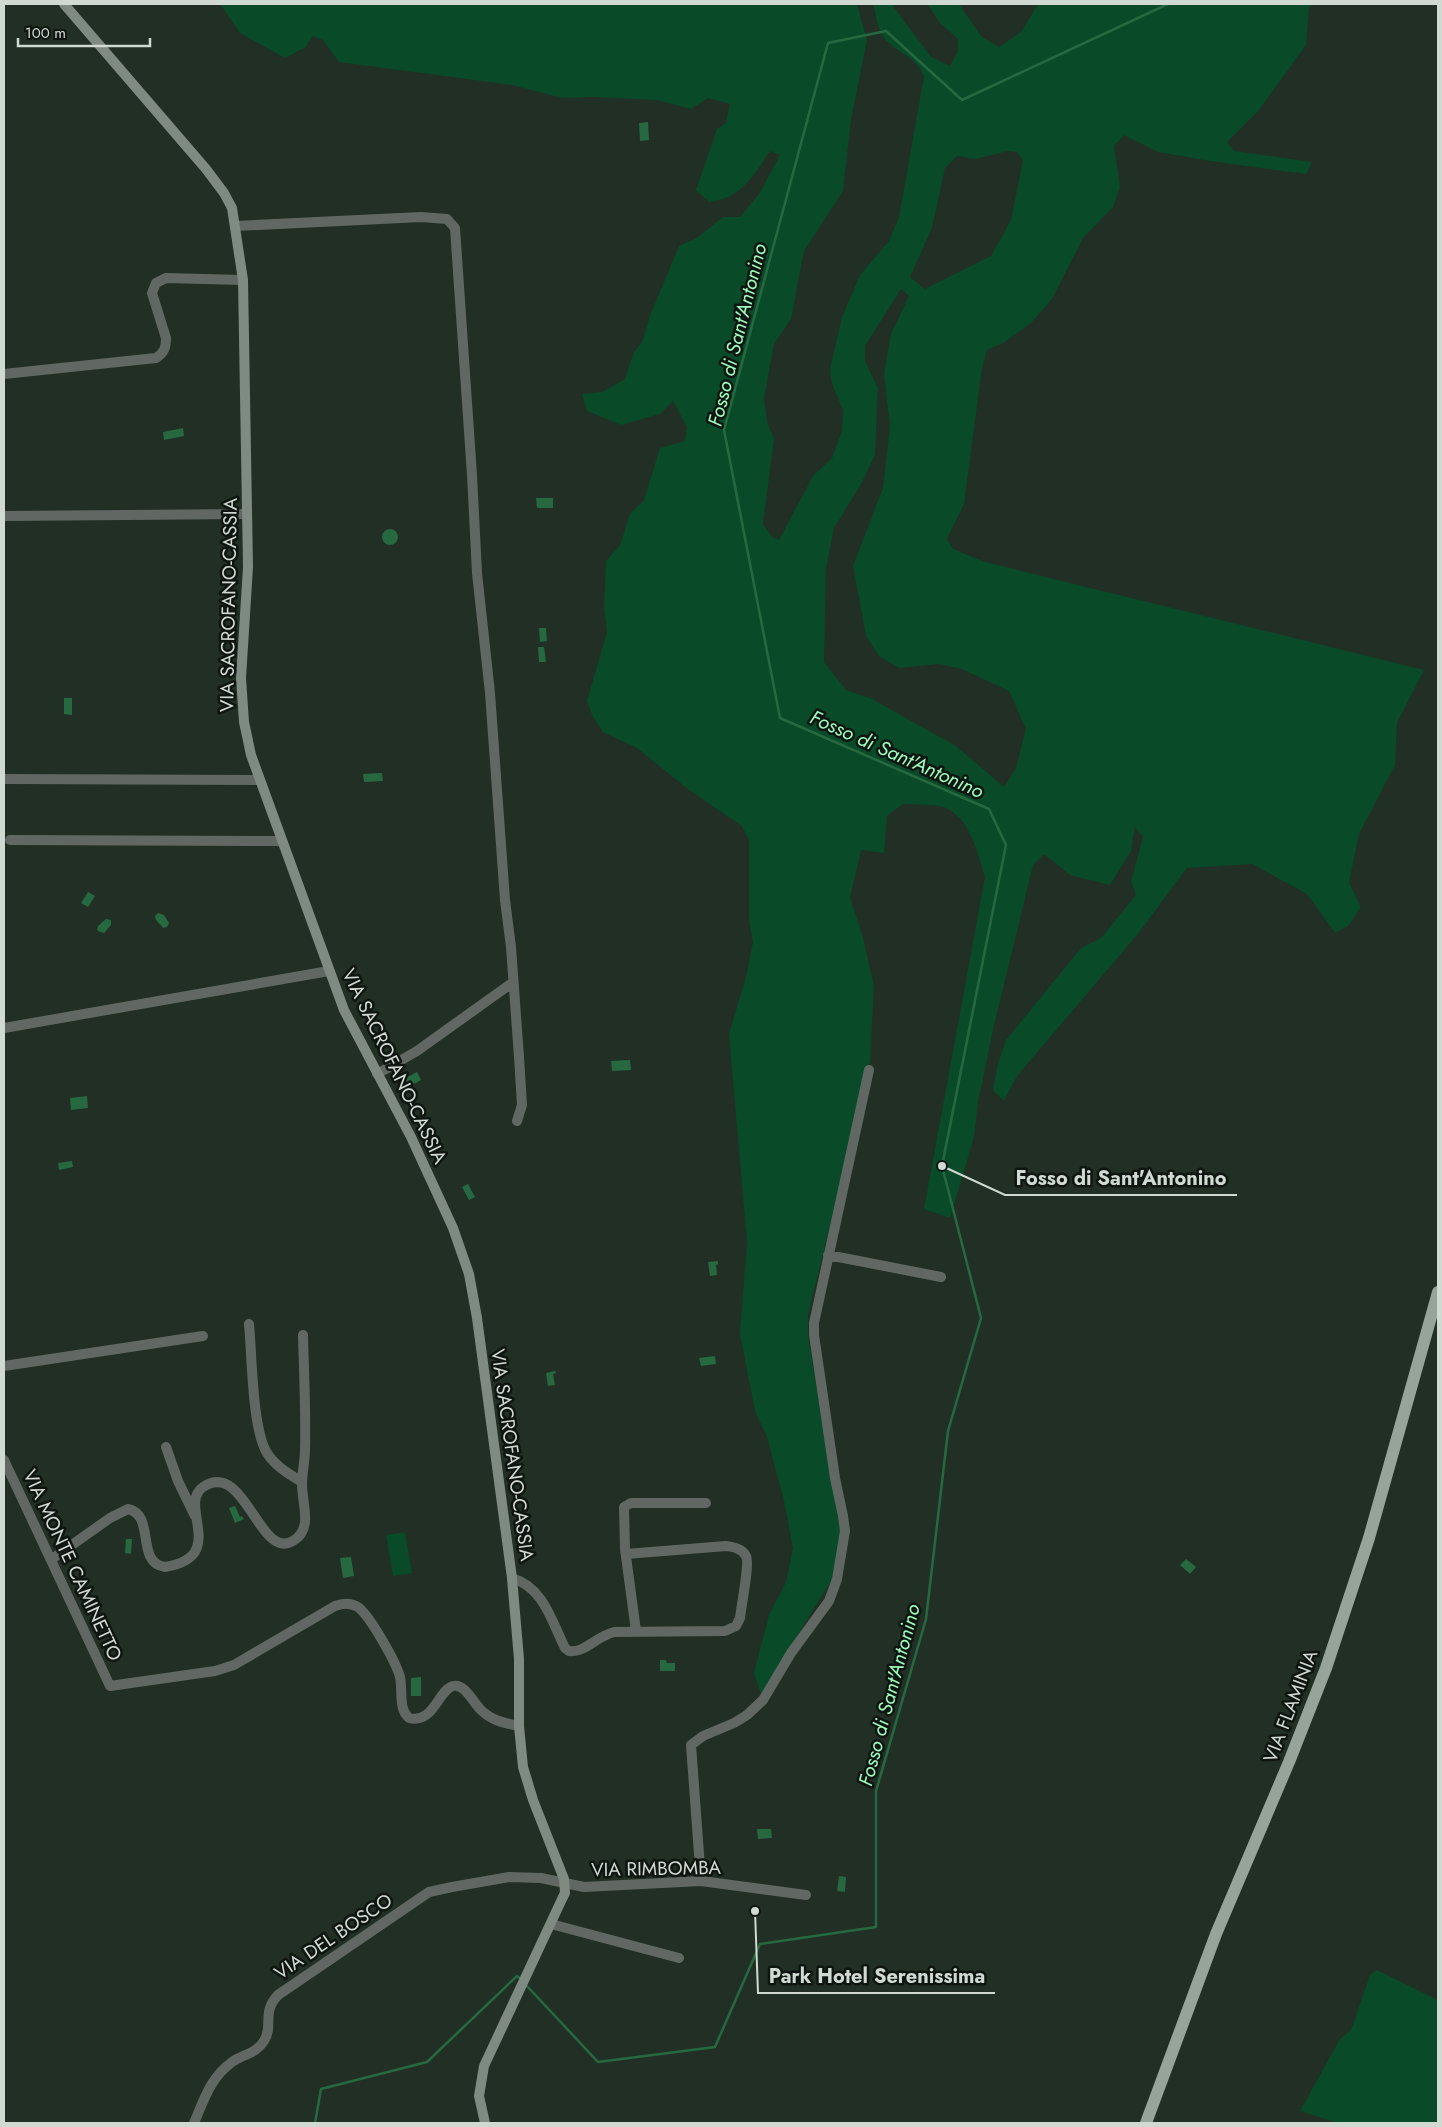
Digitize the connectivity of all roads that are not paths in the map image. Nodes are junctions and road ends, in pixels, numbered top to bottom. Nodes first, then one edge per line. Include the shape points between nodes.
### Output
1 (64, 4) edge
2 (236, 226) junction
3 (243, 280) junction
4 (4, 374) edge
5 (247, 514) junction
6 (4, 516) edge
7 (4, 779) edge
8 (258, 780) junction
9 (10, 840) dead end
10 (281, 841) junction
11 (329, 970) junction
12 (512, 983) junction
13 (4, 1028) edge
14 (869, 1070) dead end
15 (377, 1074) junction
16 (517, 1121) dead end
17 (828, 1255) junction
18 (941, 1277) dead end
19 (1438, 1292) edge
20 (250, 1324) dead end
21 (303, 1335) dead end
22 (203, 1336) dead end
23 (4, 1366) edge
24 (166, 1447) dead end
25 (4, 1460) edge
26 (302, 1482) junction
27 (706, 1503) dead end
28 (195, 1517) junction
29 (626, 1554) junction
30 (52, 1559) junction
31 (512, 1578) junction
32 (636, 1631) junction
33 (519, 1726) junction
34 (701, 1881) junction
35 (565, 1883) junction
36 (806, 1895) dead end
37 (551, 1924) junction
38 (679, 1958) dead end
39 (194, 2123) edge
40 (485, 2123) edge
41 (1146, 2123) edge

1 - 2 street, VIA SACROFANO-CASSIA via 216,183 231,205
2 - 3 street, VIA SACROFANO-CASSIA
2 - 12 street via 421,218 447,219 455,228 477,573 490,693
3 - 4 street via 166,278 156,283 152,293 166,338 165,350 156,358
3 - 5 street, VIA SACROFANO-CASSIA
5 - 6 street
5 - 8 street, VIA SACROFANO-CASSIA via 248,581 241,678 244,722
7 - 8 street
8 - 10 street, VIA SACROFANO-CASSIA
9 - 10 street
10 - 11 street, VIA SACROFANO-CASSIA
11 - 13 street
11 - 15 street, VIA SACROFANO-CASSIA
12 - 15 street via 417,1051
12 - 16 street via 522,1101
14 - 17 street
15 - 31 street, VIA SACROFANO-CASSIA via 411,1137 453,1228 469,1274
17 - 18 street
17 - 34 street via 814,1335 835,1478 844,1516 841,1562 829,1601 791,1653 763,1700 747,1715 691,1745
19 - 41 main road, VIA FLAMINIA via 1368,1538 1326,1668 1216,1934
20 - 26 street via 257,1420 263,1444 274,1461
21 - 26 street via 305,1442
22 - 23 street
24 - 28 street
25 - 30 street, VIA MONTE CAMINETTO
26 - 28 street via 305,1523 300,1536 290,1542 281,1543 271,1538 244,1500 232,1488 221,1483 210,1484 199,1491
27 - 29 street via 626,1504 623,1511
28 - 30 street via 199,1546 174,1565 161,1566 151,1559 141,1521 135,1512 128,1509
29 - 32 street
29 - 32 street via 726,1546 742,1551 747,1561 740,1618 736,1626 725,1631
30 - 33 street, VIA MONTE CAMINETTO via 110,1686 215,1671 234,1665 345,1603 364,1613 396,1665 402,1686 403,1709 409,1718 425,1715 450,1687 457,1686 489,1717
31 - 32 street via 533,1589 569,1651 581,1650 605,1634
31 - 33 street, VIA SACROFANO-CASSIA via 519,1658
33 - 35 street, VIA SACROFANO-CASSIA via 527,1782
34 - 35 street, VIA RIMBOMBA via 584,1887
34 - 36 street, VIA RIMBOMBA
35 - 37 street
35 - 39 street, VIA DEL BOSCO via 509,1877 428,1892 278,1995 268,2011 265,2040 256,2051 234,2061 213,2080
37 - 38 street
37 - 40 street via 484,2066 480,2107

